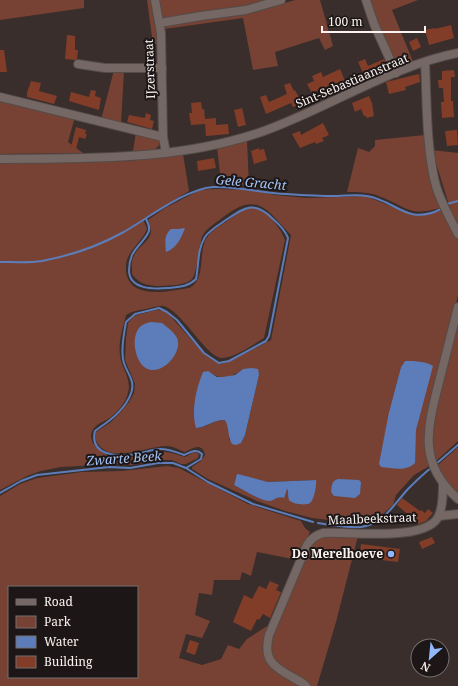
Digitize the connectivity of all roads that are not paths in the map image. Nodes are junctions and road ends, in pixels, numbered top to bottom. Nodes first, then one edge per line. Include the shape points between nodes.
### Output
1 (155, 0) edge
2 (281, 0) edge
3 (366, 0) edge
4 (160, 23) junction
5 (458, 54) edge
6 (424, 63) junction
7 (78, 64) dead end
8 (162, 68) junction
9 (396, 73) junction
10 (0, 97) edge
11 (163, 137) junction
12 (166, 153) junction
13 (0, 159) edge
14 (458, 234) edge
15 (458, 307) edge
16 (443, 484) junction
17 (458, 499) edge
18 (458, 514) edge
19 (439, 516) junction
20 (306, 686) edge

1 - 4 street, IJzerstraat
2 - 4 street via 246,10
3 - 9 street
4 - 8 street, IJzerstraat
5 - 6 street
6 - 9 street, Sint-Sebastiaanstraat
6 - 14 street, Sint-Sebastiaanstraat via 429,145 436,185
7 - 8 street via 105,68
8 - 11 street, IJzerstraat
9 - 12 street, Sint-Sebastiaanstraat via 284,123 243,138
10 - 11 street
11 - 12 street
12 - 13 street, Sint-Sebastiaanstraat via 128,157
15 - 16 street via 428,435 429,453
16 - 17 street
16 - 19 street
18 - 19 street
19 - 20 street, Maalbeekstraat via 427,527 414,531 323,533 311,538 269,634 266,650 273,665

